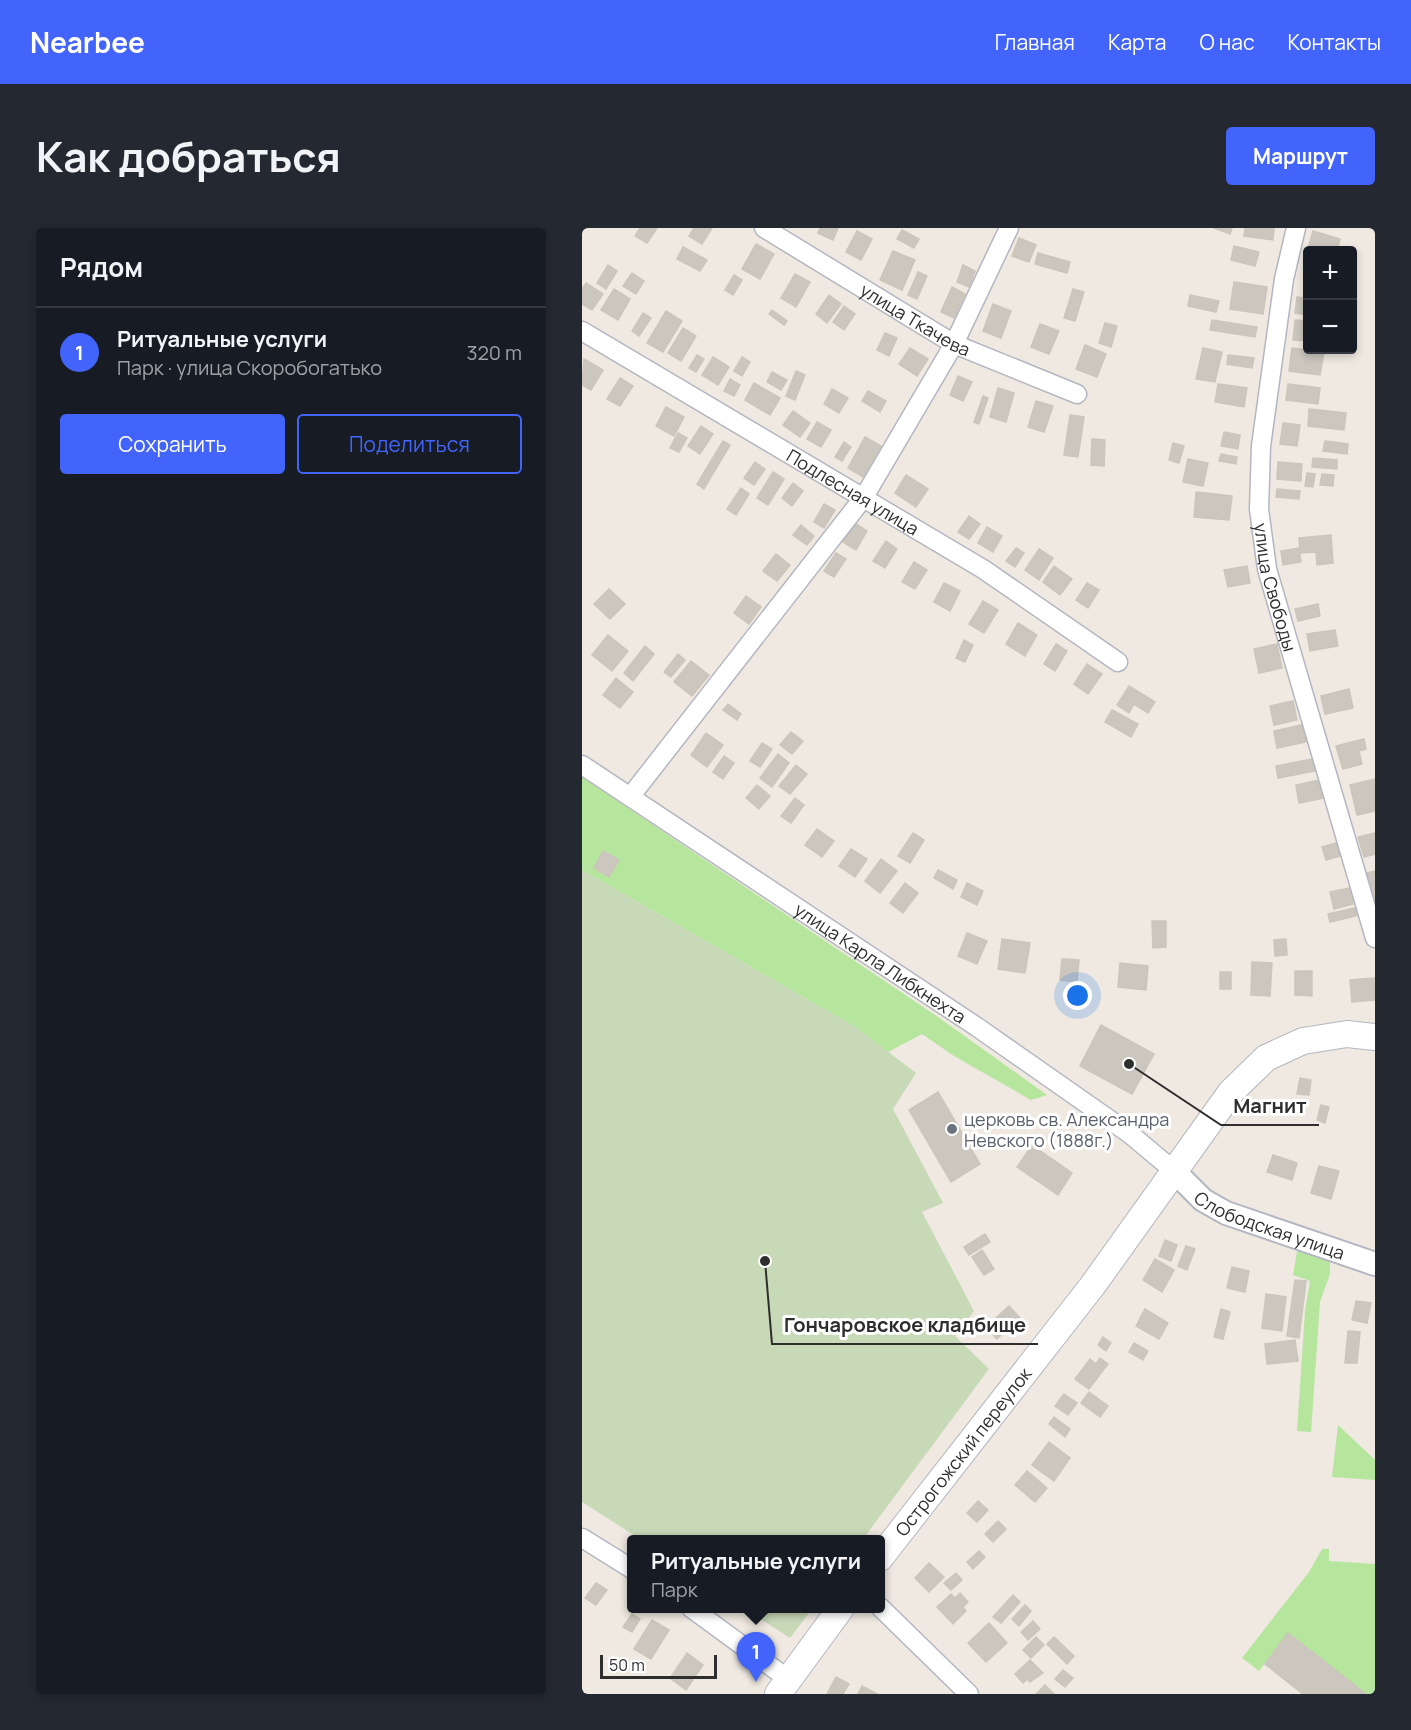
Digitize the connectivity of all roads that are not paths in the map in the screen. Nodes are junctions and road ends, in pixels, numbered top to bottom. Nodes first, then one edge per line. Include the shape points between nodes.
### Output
1 (764, 228) edge
2 (1009, 228) edge
3 (1296, 228) edge
4 (582, 330) edge
5 (954, 344) junction
6 (1077, 394) dead end
7 (864, 497) junction
8 (1118, 662) dead end
9 (582, 765) edge
10 (630, 797) junction
11 (1375, 938) edge
12 (1375, 1037) edge
13 (1173, 1170) junction
14 (1375, 1264) edge
15 (582, 1538) edge
16 (885, 1552) edge
17 (627, 1566) edge
18 (885, 1612) edge
19 (697, 1613) edge
20 (837, 1613) edge
21 (783, 1686) edge
22 (969, 1694) edge

1 - 5 street, улица Ткачева
2 - 5 street
3 - 11 street, улица Свободы via 1284,279 1261,446 1259,509 1268,568
4 - 7 street, Подлесная улица
5 - 6 street, улица Ткачева
5 - 7 street
7 - 8 street, Подлесная улица via 983,569
7 - 10 street
9 - 10 street, улица Карла Либкнехта
10 - 13 street, улица Карла Либкнехта via 977,1027 1130,1134
12 - 13 main road, Острогожский переулок via 1347,1034 1303,1041 1266,1058 1231,1092
13 - 14 street, Слободская улица via 1203,1200 1226,1213
13 - 16 main road, Острогожский переулок via 1093,1285
15 - 17 street
18 - 22 street
19 - 21 street
20 - 21 main road

